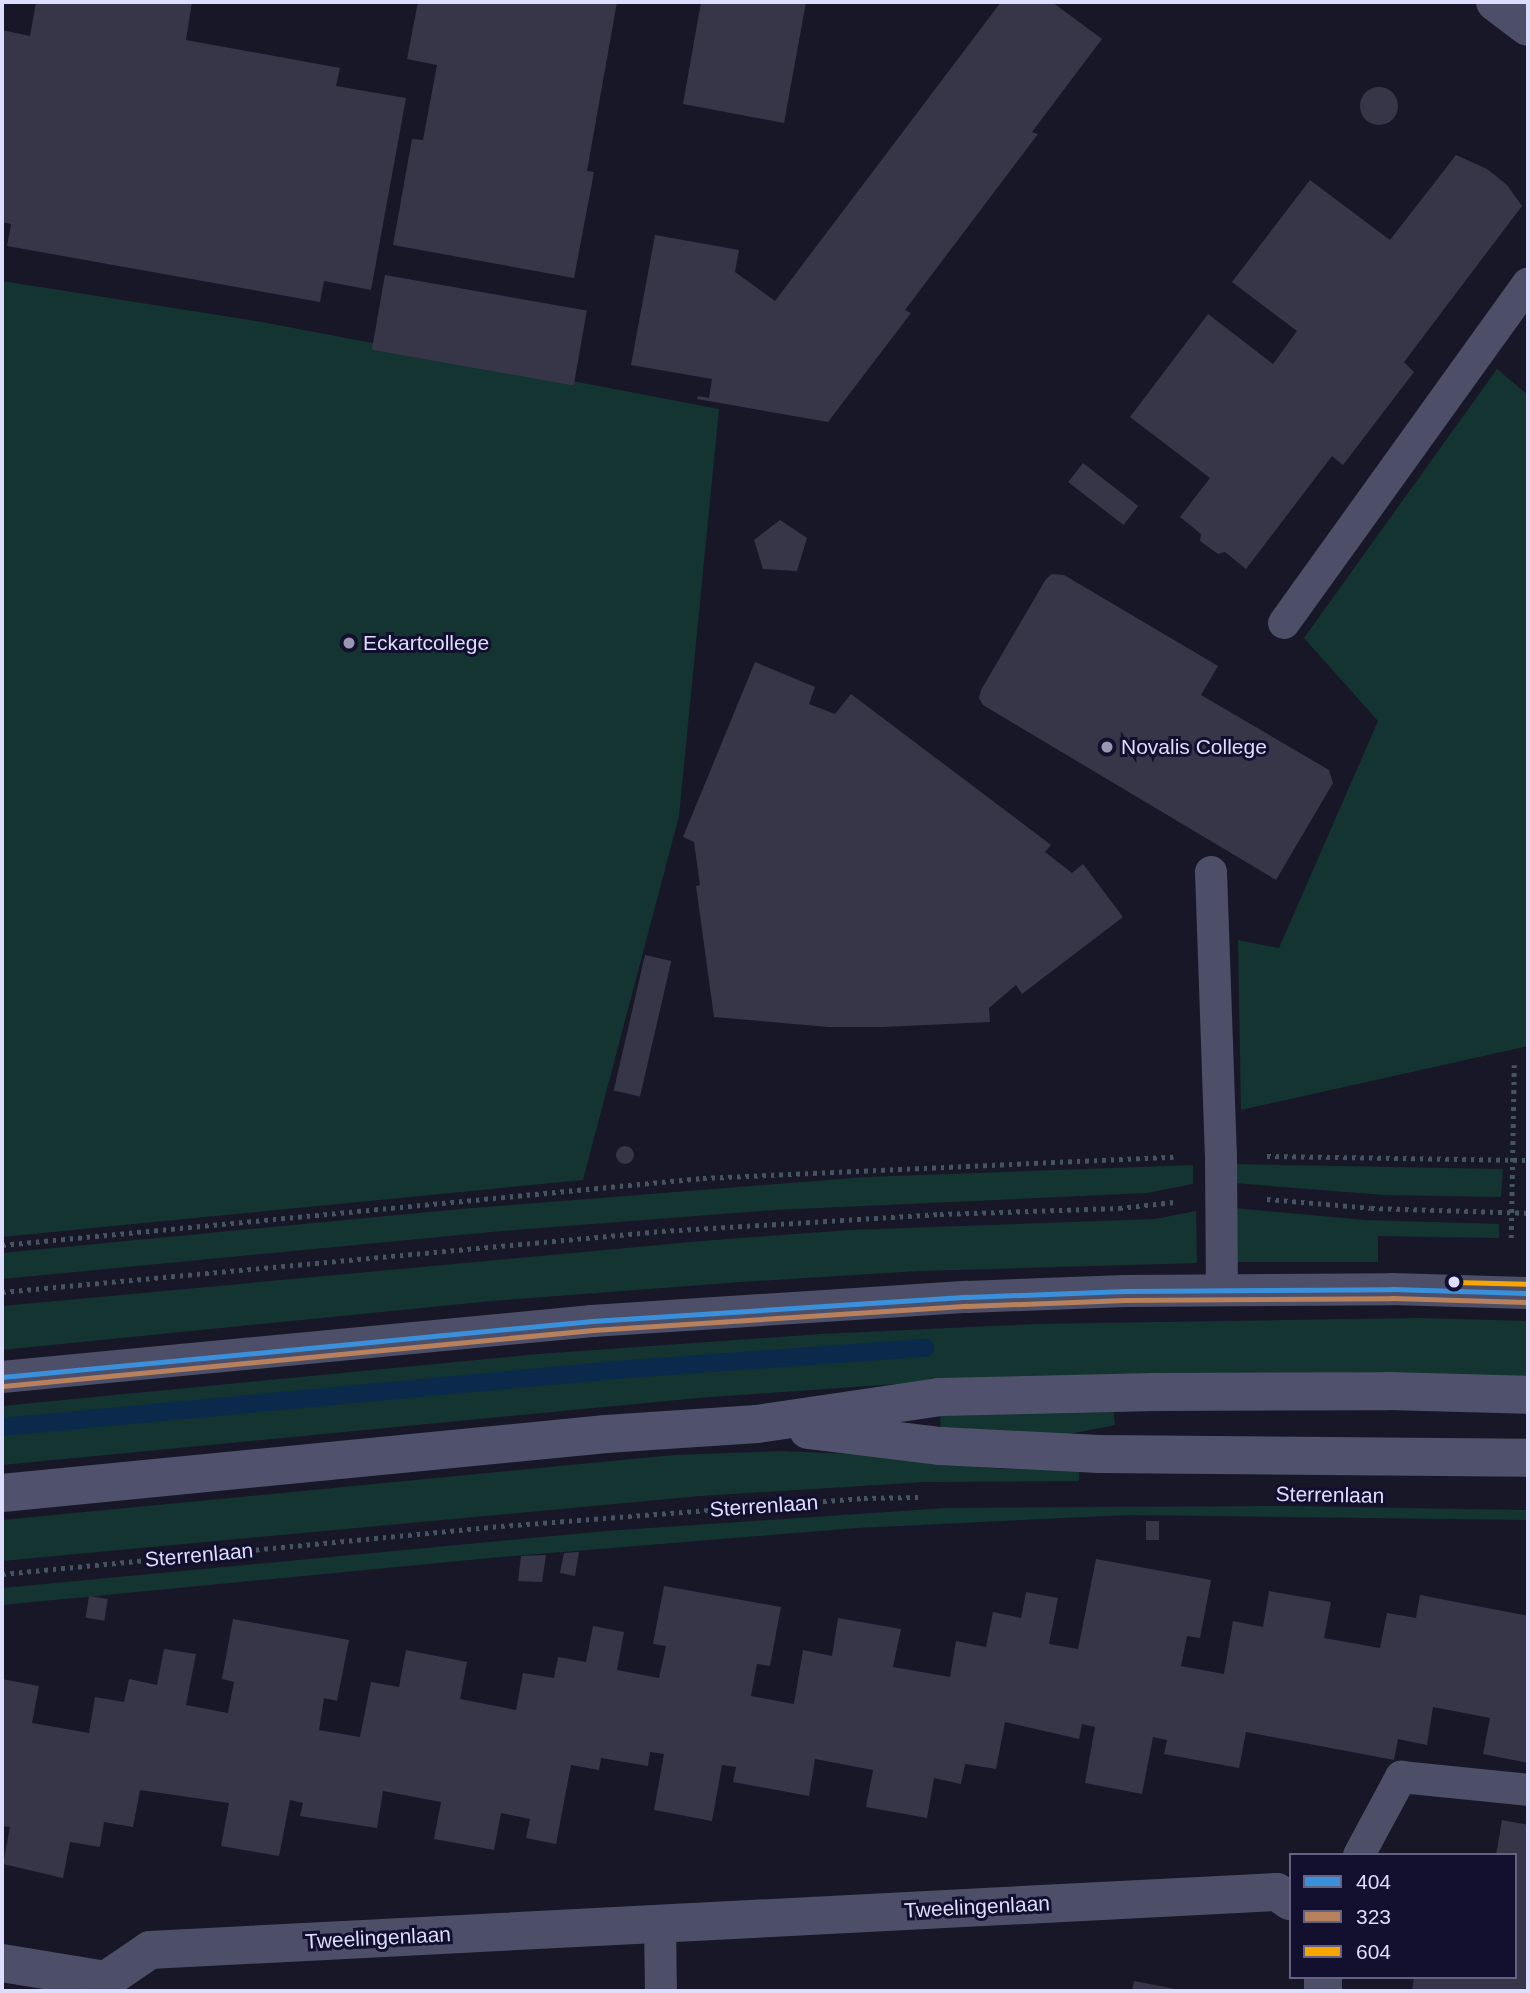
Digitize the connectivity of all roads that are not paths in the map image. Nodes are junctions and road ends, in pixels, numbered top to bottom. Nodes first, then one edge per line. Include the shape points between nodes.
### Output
1 (1495, 2) edge
2 (1528, 27) edge
3 (1528, 284) edge
4 (1284, 623) dead end
5 (1211, 872) dead end
6 (1222, 1290) junction
7 (1528, 1293) edge
8 (2, 1377) edge
9 (1528, 1395) edge
10 (757, 1424) junction
11 (1528, 1458) edge
12 (2, 1493) edge
13 (1528, 1790) edge
14 (1360, 1853) edge
15 (1288, 1900) edge
16 (660, 1923) junction
17 (2, 1963) edge
18 (104, 1985) edge
19 (661, 1991) edge

1 - 2 street
3 - 4 lane
5 - 6 lane
6 - 7 lane
6 - 8 lane via 967,1297 592,1321
9 - 10 main road, Sterrenlaan via 1210,1391 939,1397
10 - 11 main road, Sterrenlaan via 942,1446 1099,1454
10 - 12 main road, Sterrenlaan via 606,1434
13 - 14 lane via 1401,1777
15 - 16 street, Tweelingenlaan via 1277,1892
16 - 18 street, Tweelingenlaan via 150,1950
16 - 19 lane
17 - 18 street, Tweelingenlaan

